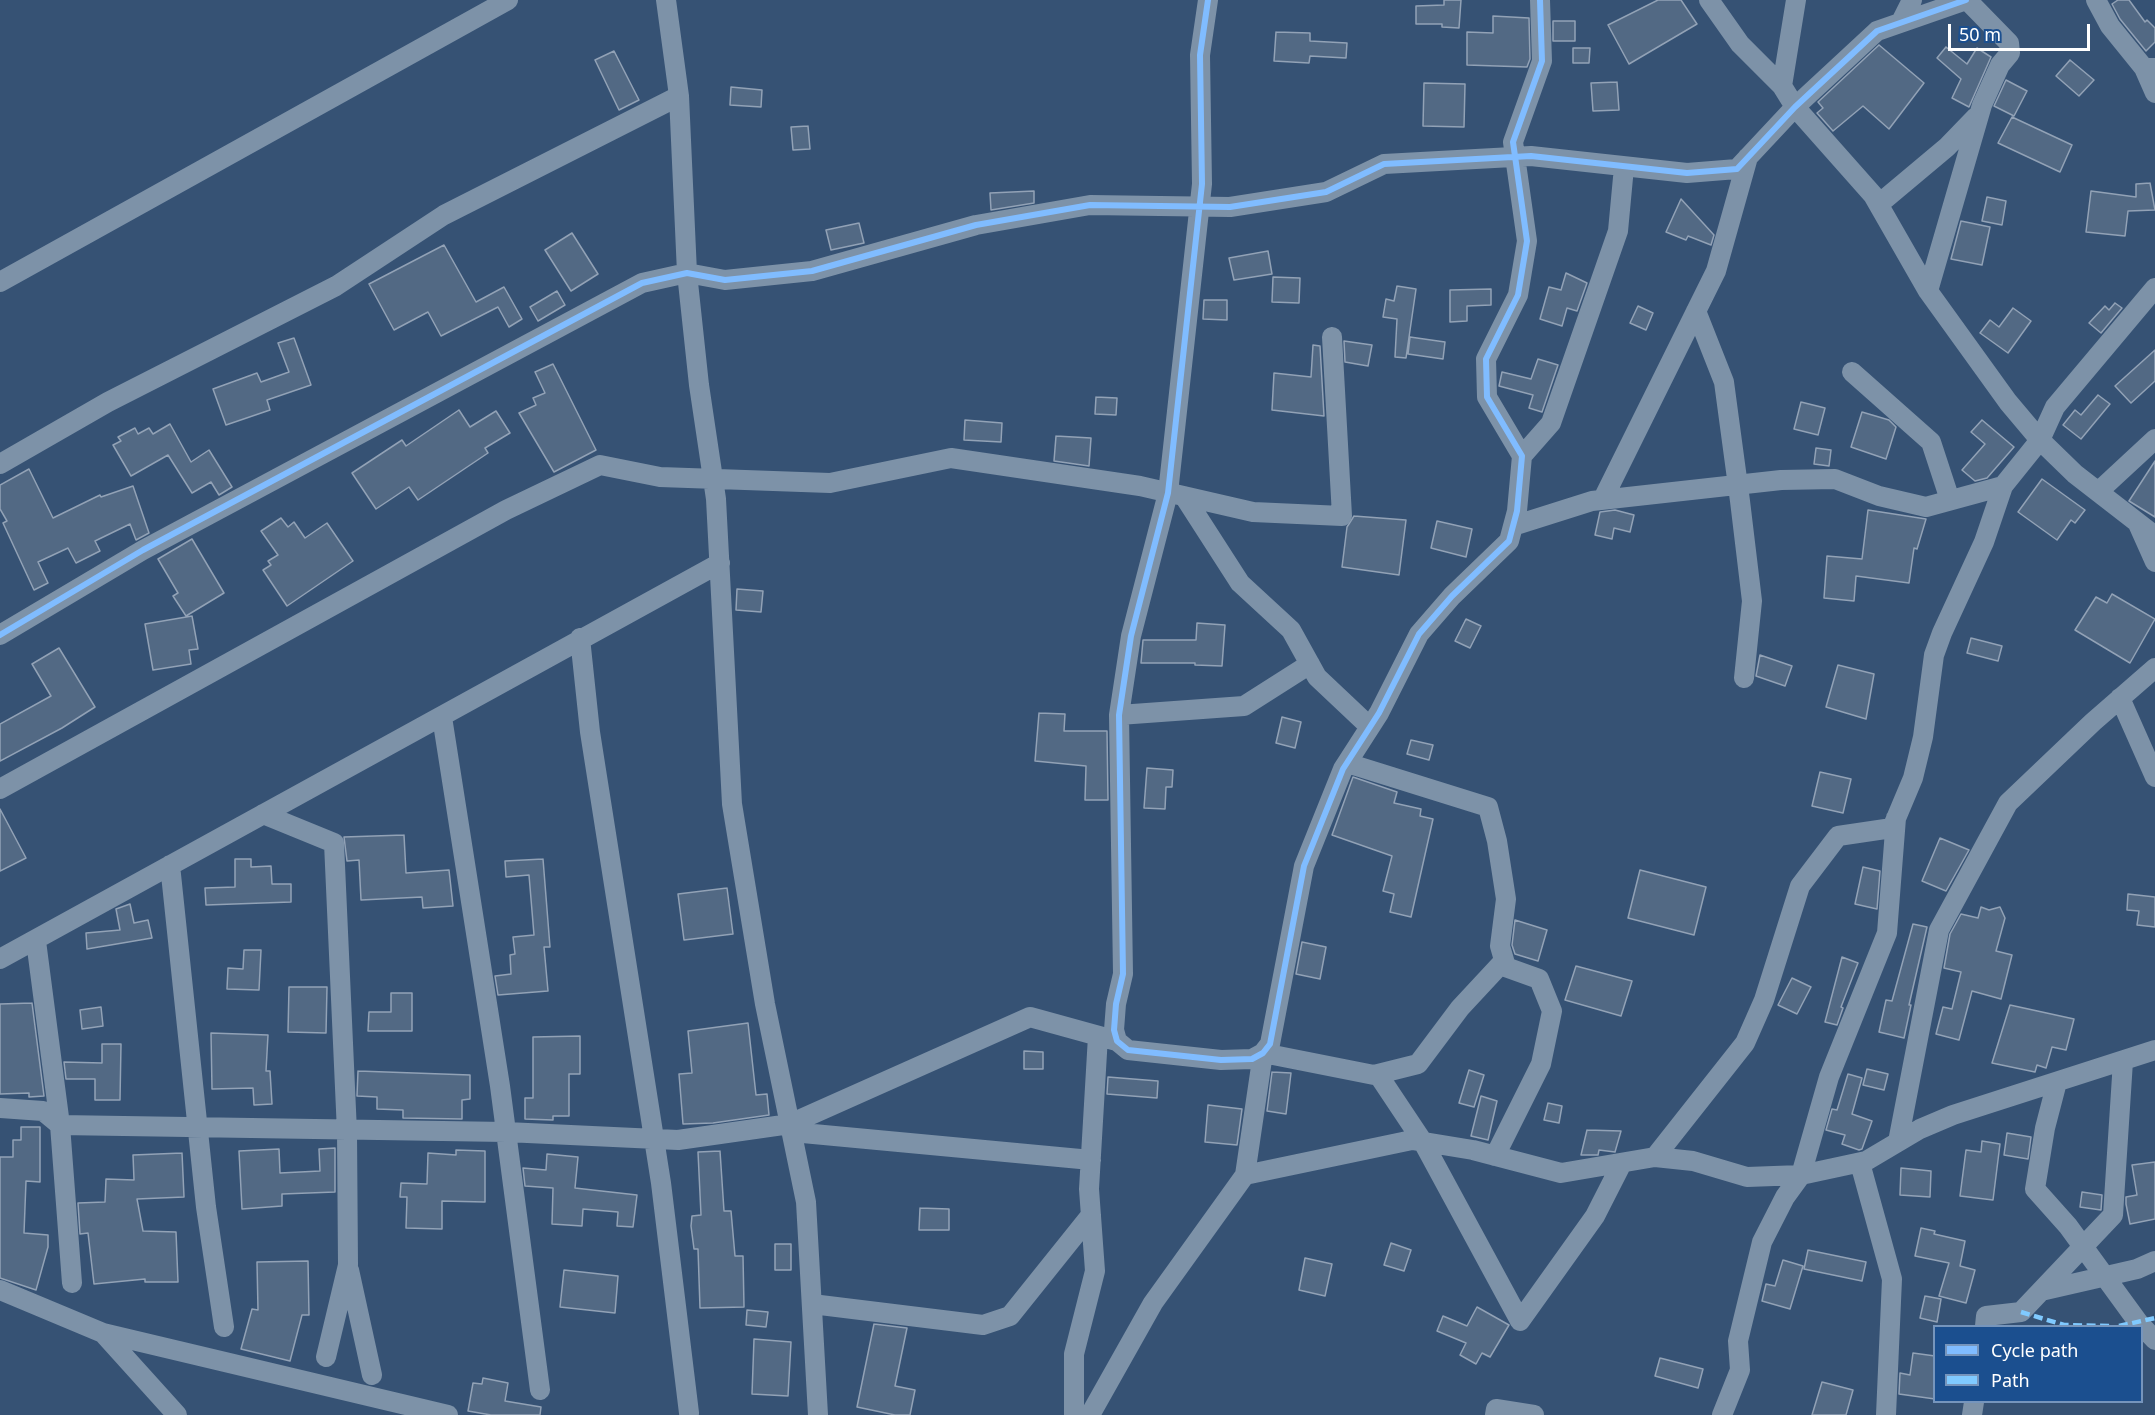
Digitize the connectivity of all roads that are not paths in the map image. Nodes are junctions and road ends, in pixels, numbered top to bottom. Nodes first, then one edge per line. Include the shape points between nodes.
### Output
1 (508, 0) edge
2 (666, 0) edge
3 (1208, 0) edge
4 (1540, 0) edge
5 (1709, 0) edge
6 (1797, 0) edge
7 (1912, 0) edge
8 (1967, 0) edge
9 (2096, 0) edge
10 (1901, 22) junction
11 (2149, 68) edge
12 (1782, 86) junction
13 (2155, 93) edge
14 (679, 96) junction
15 (1795, 108) junction
16 (1978, 116) junction
17 (1515, 157) junction
18 (1748, 157) junction
19 (1624, 166) junction
20 (1879, 204) junction
21 (1200, 206) junction
22 (687, 273) junction
23 (0, 282) edge
24 (2155, 288) edge
25 (1928, 291) junction
26 (1696, 311) junction
27 (1332, 337) dead end
28 (1852, 372) dead end
29 (2155, 439) edge
30 (2040, 440) junction
31 (1522, 456) junction
32 (0, 464) edge
33 (713, 480) junction
34 (1737, 484) junction
35 (2003, 486) junction
36 (2099, 491) junction
37 (1176, 494) junction
38 (1603, 499) junction
39 (1950, 500) junction
40 (2137, 522) junction
41 (1513, 526) junction
42 (2155, 536) edge
43 (2155, 562) edge
44 (720, 563) junction
45 (0, 635) edge
46 (580, 638) junction
47 (1310, 664) junction
48 (2155, 668) edge
49 (1744, 678) dead end
50 (2120, 698) junction
51 (1119, 715) junction
52 (442, 717) junction
53 (1370, 727) junction
54 (1347, 763) junction
55 (2155, 777) edge
56 (0, 789) edge
57 (263, 814) junction
58 (1896, 818) junction
59 (170, 865) junction
60 (36, 941) junction
61 (0, 959) edge
62 (1506, 967) junction
63 (1098, 1036) junction
64 (1118, 1041) junction
65 (2155, 1050) edge
66 (1263, 1053) junction
67 (2123, 1061) junction
68 (1374, 1075) junction
69 (2057, 1082) junction
70 (0, 1108) edge
71 (60, 1125) junction
72 (198, 1128) junction
73 (791, 1128) junction
74 (347, 1131) junction
75 (506, 1132) junction
76 (654, 1139) junction
77 (1422, 1142) junction
78 (1898, 1142) junction
79 (1495, 1156) junction
80 (1655, 1157) junction
81 (1091, 1160) junction
82 (1860, 1162) junction
83 (1622, 1163) junction
84 (1245, 1174) junction
85 (1801, 1175) junction
86 (1091, 1215) junction
87 (2082, 1248) junction
88 (2155, 1261) edge
89 (348, 1264) junction
90 (2106, 1276) junction
91 (72, 1283) dead end
92 (0, 1290) edge
93 (2041, 1291) junction
94 (812, 1304) junction
95 (1985, 1325) edge
96 (2141, 1325) edge
97 (224, 1327) dead end
98 (2143, 1327) edge
99 (103, 1333) junction
100 (2155, 1340) edge
101 (326, 1357) dead end
102 (372, 1375) dead end
103 (540, 1390) dead end
104 (689, 1413) dead end
105 (177, 1415) edge
106 (448, 1415) edge
107 (818, 1415) edge
108 (1074, 1415) edge
109 (1090, 1415) edge
110 (1495, 1415) edge
111 (1534, 1415) edge
112 (1722, 1415) edge
113 (1886, 1415) edge

1 - 23 street
2 - 14 street
3 - 21 street via 1200,55
4 - 17 street via 1542,61 1513,142
5 - 12 street via 1740,44
6 - 12 street
7 - 10 street
8 - 10 street
8 - 16 street via 2009,43 2010,53 2000,65
9 - 11 street via 2110,26
10 - 15 street via 1877,31
11 - 13 street
12 - 15 street
14 - 22 street
14 - 32 street via 444,215 336,286 108,402
15 - 18 street
15 - 20 street
16 - 20 street
16 - 25 street
17 - 19 street
17 - 21 street via 1384,164 1326,192 1230,207
17 - 31 street via 1527,241 1518,295 1486,359 1487,397
18 - 19 street via 1737,169 1687,174
18 - 26 street via 1716,271
19 - 31 street via 1618,231 1551,423
20 - 25 street
21 - 22 street via 1090,206 976,225 812,271 725,280
21 - 37 street
22 - 33 street
22 - 45 street via 642,283 142,550
24 - 30 street via 2055,407
25 - 30 street
26 - 34 street via 1724,382
26 - 38 street
27 - 37 street via 1342,516 1253,513
28 - 39 street via 1931,442
29 - 36 street
30 - 35 street
30 - 36 street
31 - 41 street
33 - 37 street via 830,483 951,458
33 - 44 street
33 - 56 street via 660,477 600,465 506,510
34 - 38 street
34 - 39 street via 1834,479 1879,496 1926,507
34 - 49 street via 1752,601
35 - 39 street
35 - 58 street via 1984,542 1934,655 1923,737 1913,778
36 - 40 street
37 - 47 street via 1240,583 1291,630
37 - 51 street via 1131,636
38 - 41 street
40 - 42 street
40 - 43 street
41 - 53 street via 1509,541 1419,634
44 - 46 street
44 - 73 street via 732,804 765,1004
46 - 52 street
46 - 76 street via 590,732
47 - 51 street via 1244,706
47 - 53 street via 1317,677
48 - 50 street
50 - 55 street
50 - 78 street via 2008,803 1938,930
51 - 64 street via 1123,974 1114,1030
52 - 57 street
52 - 75 street
53 - 54 street
54 - 62 street via 1488,807 1506,899 1500,946
54 - 66 street via 1304,866 1273,1031
57 - 59 street
57 - 74 street via 334,843
58 - 80 street via 1892,828 1838,836 1800,886 1764,1000 1745,1043
58 - 85 street via 1887,933 1829,1077
59 - 60 street
59 - 72 street
60 - 61 street
60 - 71 street
62 - 68 street via 1500,965 1460,1008 1418,1064
62 - 79 street via 1539,980 1552,1011 1541,1064
63 - 64 street
63 - 73 street via 1029,1017
63 - 81 street
64 - 66 street via 1128,1050 1221,1060 1252,1059
65 - 67 street
66 - 68 street
66 - 84 street
67 - 69 street
67 - 87 street via 2113,1215
68 - 77 street via 1379,1076
69 - 78 street via 1953,1115
69 - 87 street via 2035,1189
70 - 71 street via 43,1111
71 - 72 street
71 - 91 street
72 - 74 street
72 - 97 street
73 - 76 street
73 - 81 street
73 - 94 street via 806,1202
74 - 75 street
74 - 89 street
75 - 76 street
75 - 103 street
76 - 104 street
77 - 79 street
77 - 83 street via 1520,1321 1595,1216
77 - 84 street via 1412,1140
78 - 82 street
79 - 83 street via 1561,1173
80 - 83 street
80 - 85 street via 1693,1161 1747,1177
81 - 86 street
82 - 85 street
82 - 113 street via 1892,1279
84 - 109 street via 1153,1303
85 - 112 street via 1762,1242 1738,1341 1740,1370
86 - 94 street via 1010,1316 984,1325
86 - 108 street via 1095,1271 1074,1354
87 - 90 street
87 - 93 street
88 - 90 street
89 - 101 street
89 - 102 street
90 - 93 street
90 - 96 street
92 - 99 street
93 - 95 street via 2021,1312 1986,1316
94 - 107 street
98 - 100 street
99 - 105 street
99 - 106 street
110 - 111 street via 1496,1409

